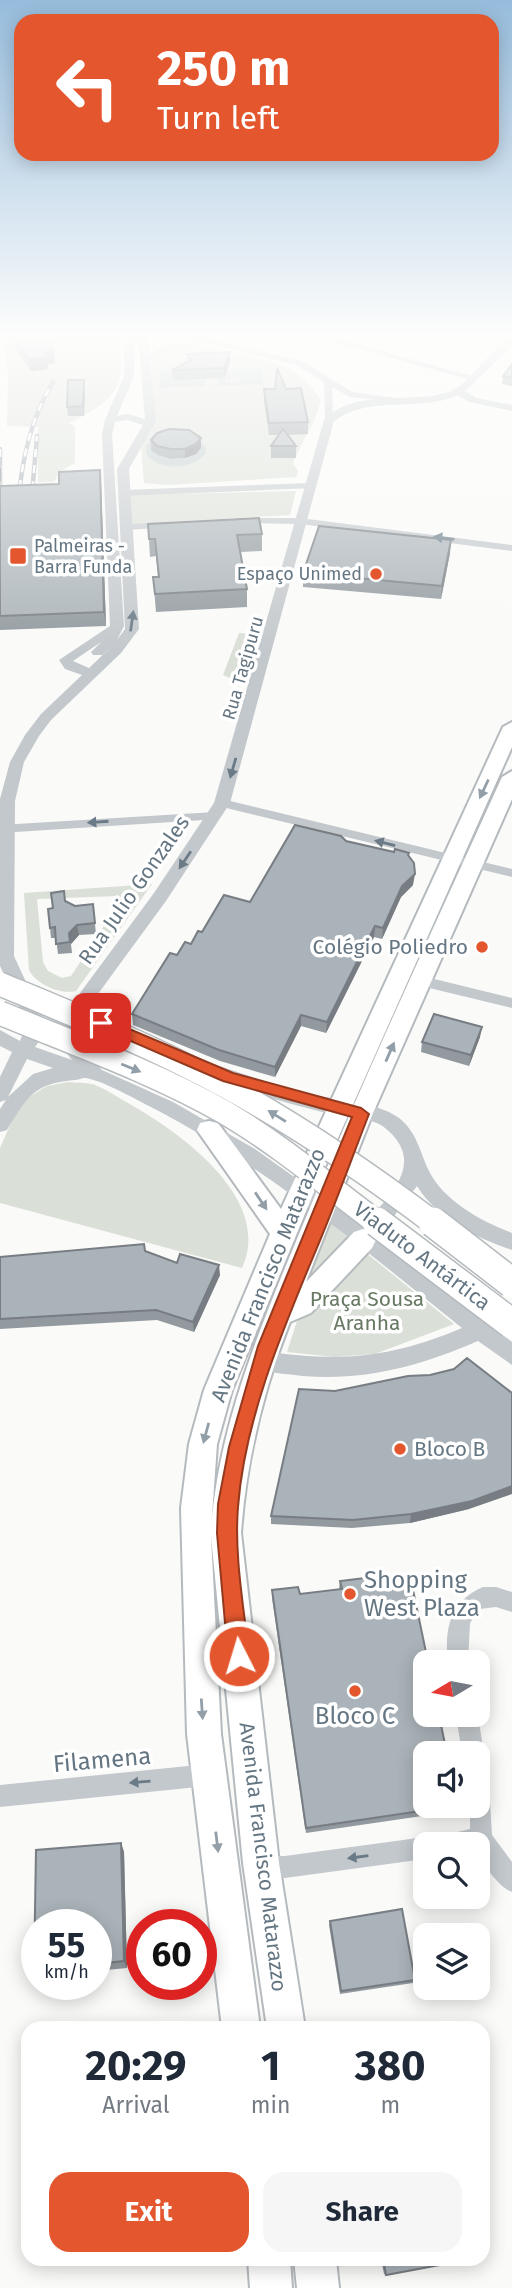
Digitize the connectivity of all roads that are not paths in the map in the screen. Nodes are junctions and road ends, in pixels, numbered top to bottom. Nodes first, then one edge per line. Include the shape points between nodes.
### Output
1 (137, 442) edge
2 (117, 443) edge
3 (322, 443) edge
4 (310, 486) junction
5 (124, 493) junction
6 (226, 522) edge
7 (300, 522) junction
8 (180, 524) edge
9 (127, 527) junction
10 (512, 548) edge
11 (85, 671) junction
12 (512, 727) edge
13 (512, 777) edge
14 (0, 778) edge
15 (219, 809) junction
16 (3, 828) edge
17 (463, 862) junction
18 (512, 873) edge
19 (422, 981) junction
20 (9, 984) edge
21 (512, 1003) edge
22 (75, 1012) junction
23 (0, 1013) edge
24 (0, 1037) edge
25 (22, 1051) junction
26 (95, 1074) junction
27 (0, 1095) edge
28 (349, 1111) junction
29 (0, 1125) edge
30 (209, 1130) junction
31 (414, 1153) junction
32 (300, 1192) junction
33 (324, 1210) junction
34 (485, 1232) junction
35 (284, 1233) junction
36 (363, 1240) junction
37 (512, 1242) edge
38 (404, 1272) junction
39 (512, 1283) edge
40 (280, 1314) junction
41 (512, 1324) edge
42 (479, 1331) junction
43 (512, 1355) edge
44 (262, 1361) junction
45 (512, 1602) edge
46 (456, 1650) edge
47 (208, 1775) junction
48 (0, 1796) edge
49 (413, 1850) edge
50 (490, 1850) edge
51 (262, 1867) junction
52 (512, 1881) edge
53 (240, 2021) edge
54 (285, 2021) edge
55 (269, 2266) edge
56 (316, 2266) edge
57 (271, 2288) edge
58 (318, 2288) edge

1 - 5 street via 123,468
2 - 11 street via 113,521 117,626 68,658 67,664
3 - 4 street, Rua Tagipuru
4 - 5 street
4 - 7 street, Rua Tagipuru
5 - 9 street
6 - 7 street
10 -> 7 street
7 -> 15 street, Rua Tagipuru
8 - 9 street
11 -> 9 street via 116,650 132,629
11 - 14 street via 52,694 21,731
11 - 16 street via 32,735 12,779
12 -> 17 main road, Avenida Francisco Matarazzo
13 - 17 main road, Avenida Francisco Matarazzo
15 -> 16 street
17 -> 15 street
15 -> 22 street, Rua Julio Gonzales
16 - 20 street
17 - 18 street
17 - 19 main road, Avenida Francisco Matarazzo
17 - 28 main road, Avenida Francisco Matarazzo
19 - 21 street
28 -> 19 main road, Avenida Francisco Matarazzo
20 - 22 street
20 - 25 street via 36,1023 33,1037
39 -> 20 main road, Viaduto Antártica, bridge via 410,1205 251,1100
22 - 26 street, Rua Julio Gonzales via 71,1046
22 - 28 street via 229,1077
23 -> 41 main road, Viaduto Antártica, bridge via 223,1112
24 - 25 street
25 - 26 street
25 - 27 street
26 - 29 street via 61,1073 35,1081 24,1088
26 - 30 street
28 - 31 street via 387,1120 401,1130
28 - 32 main road, Avenida Francisco Matarazzo
28 - 33 main road, Avenida Francisco Matarazzo
30 - 32 street
30 -> 35 main road
31 - 34 street via 420,1173 440,1199
31 - 36 street via 410,1181
32 - 33 street
32 - 35 main road, Avenida Francisco Matarazzo
33 - 36 street
33 - 40 main road, Avenida Francisco Matarazzo
34 - 37 street
34 - 38 street via 437,1223 412,1230 400,1247
35 -> 47 main road, Avenida Francisco Matarazzo via 218,1390 203,1444 196,1508 197,1591
36 - 38 street
36 - 40 main road via 301,1305
38 - 42 street
40 - 44 main road, Avenida Francisco Matarazzo
42 - 43 street
42 - 44 street via 409,1359 364,1368 316,1369
44 - 51 main road, Avenida Francisco Matarazzo via 238,1447 226,1533
45 - 46 street via 480,1597 468,1604
47 -> 48 street, Filamena
47 -> 53 main road, Avenida Francisco Matarazzo
49 -> 51 street
50 - 52 street
51 - 54 main road, Avenida Francisco Matarazzo
55 - 57 main road
56 - 58 main road

